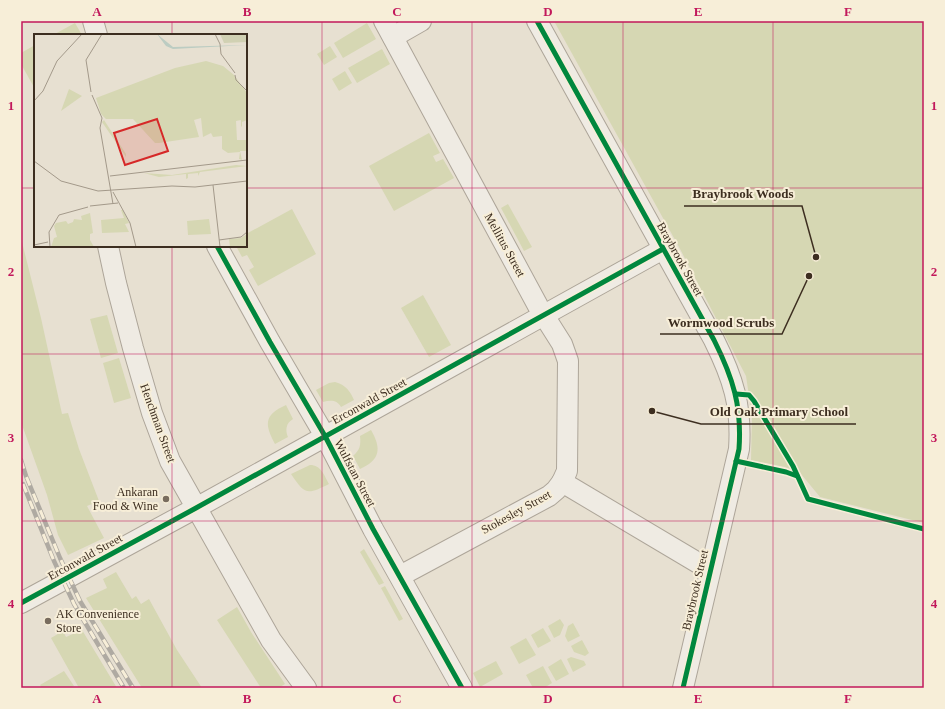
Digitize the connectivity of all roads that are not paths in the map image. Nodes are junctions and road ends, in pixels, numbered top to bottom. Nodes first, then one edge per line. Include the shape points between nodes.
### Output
1 (93, 21) edge
2 (421, 21) edge
3 (537, 21) edge
4 (388, 29) edge
5 (97, 34) edge
6 (108, 247) edge
7 (219, 247) edge
8 (663, 249) junction
9 (544, 315) junction
10 (325, 436) junction
11 (562, 482) junction
12 (196, 508) junction
13 (710, 570) junction
14 (400, 576) junction
15 (21, 603) edge
16 (306, 688) edge
17 (462, 688) edge
18 (683, 688) edge

1 - 5 street
2 - 4 street
3 - 8 street, Braybrook Street
4 - 9 street, Mellitus Street
6 - 12 street, Henchman Street via 133,348 154,419 170,461
7 - 10 street, Wulfstan Street
8 - 9 street, Erconwald Street
8 - 13 street, Braybrook Street via 714,340 736,394 739,413 738,450
9 - 10 street, Erconwald Street
9 - 11 street, Mellitus Street via 562,344 568,361 567,471
10 - 12 street, Erconwald Street
10 - 14 street, Wulfstan Street
11 - 13 street, Stokesley Street
11 - 14 street, Stokesley Street via 549,496
12 - 15 street, Erconwald Street
12 - 16 street, Henchman Street via 271,640
13 - 18 street, Braybrook Street
14 - 17 street, Wulfstan Street

